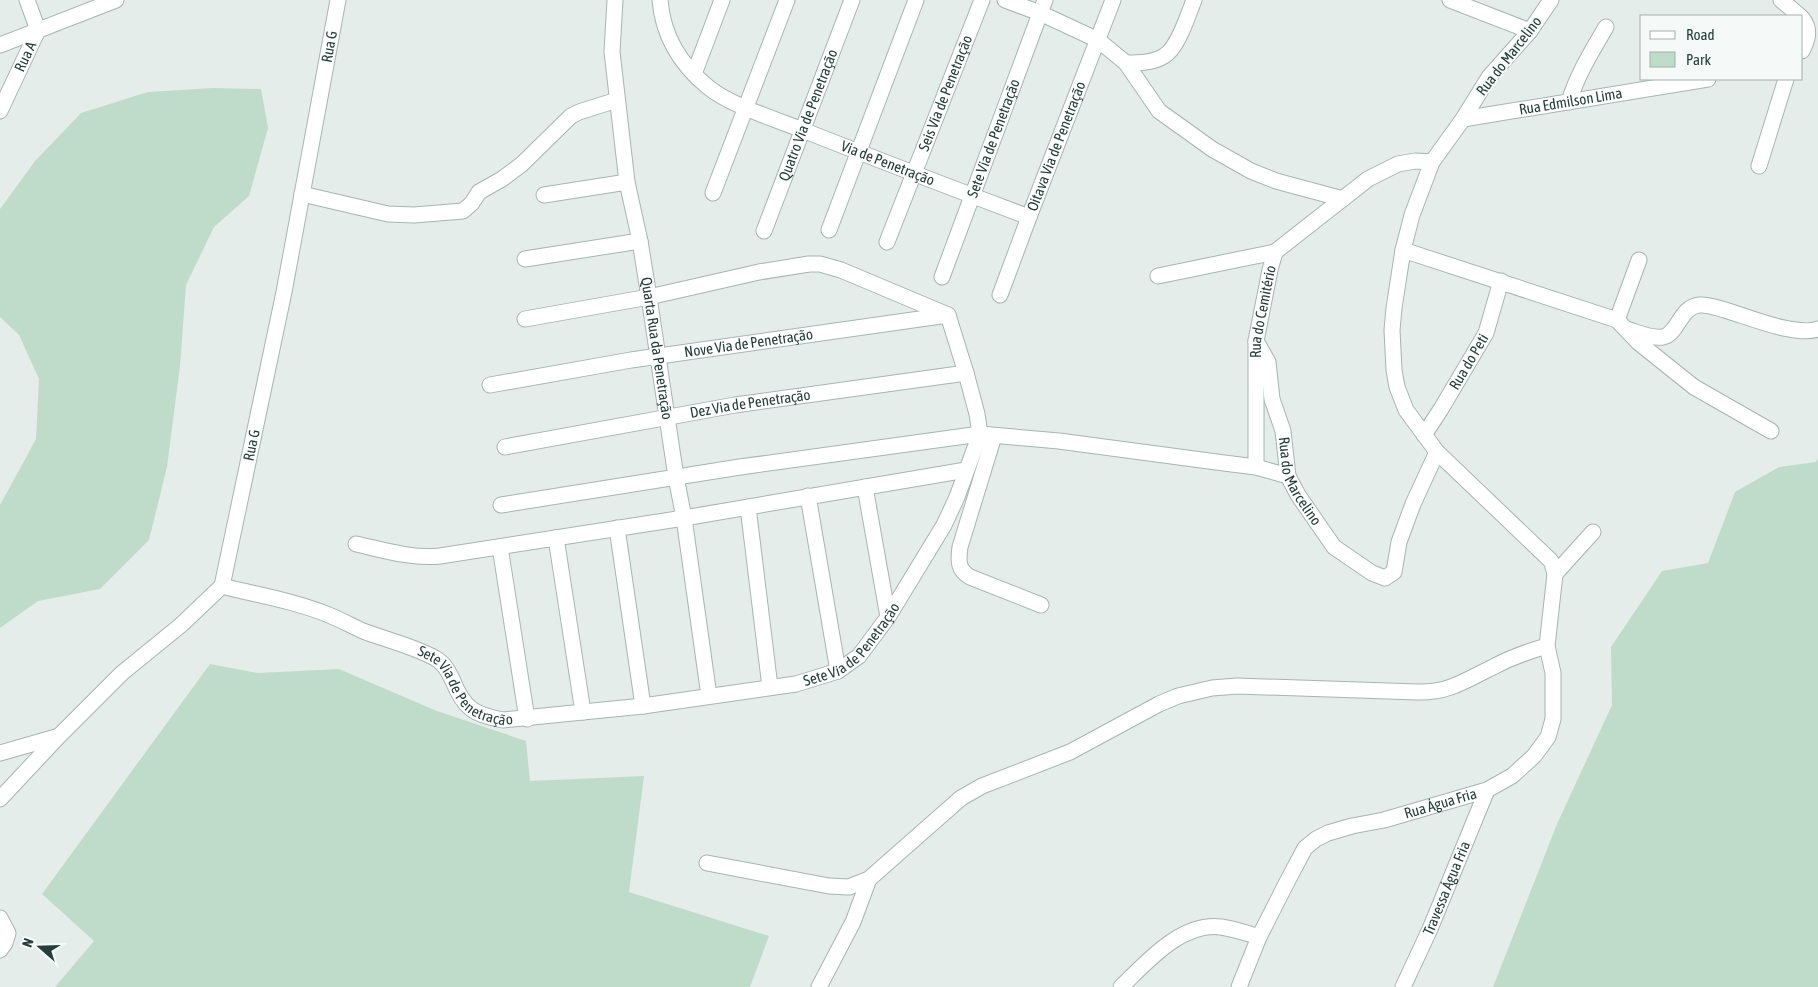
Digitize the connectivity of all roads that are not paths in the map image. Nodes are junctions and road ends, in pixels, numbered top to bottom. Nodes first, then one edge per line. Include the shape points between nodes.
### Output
1 (27, 0) edge
2 (116, 0) edge
3 (338, 0) edge
4 (615, 0) edge
5 (660, 0) edge
6 (722, 0) edge
7 (787, 0) edge
8 (852, 0) edge
9 (916, 0) edge
10 (982, 0) edge
11 (1005, 0) edge
12 (1113, 0) edge
13 (1194, 0) edge
14 (1450, 0) edge
15 (1551, 0) edge
16 (1780, 0) edge
17 (1043, 7) edge
18 (1799, 15) edge
19 (1803, 19) edge
20 (1606, 27) dead end
21 (38, 30) junction
22 (1530, 31) junction
23 (1098, 40) junction
24 (0, 45) edge
25 (1803, 49) edge
26 (1126, 63) junction
27 (694, 74) junction
28 (1702, 80) edge
29 (1786, 80) edge
30 (617, 100) junction
31 (1569, 102) junction
32 (746, 107) junction
33 (0, 111) edge
34 (1463, 119) junction
35 (802, 129) junction
36 (860, 152) junction
37 (1432, 162) junction
38 (1759, 166) dead end
39 (914, 174) junction
40 (626, 182) junction
41 (713, 192) dead end
42 (302, 194) junction
43 (544, 194) dead end
44 (972, 196) junction
45 (1343, 199) junction
46 (1029, 217) junction
47 (829, 230) dead end
48 (764, 231) dead end
49 (640, 241) junction
50 (887, 242) dead end
51 (1403, 250) junction
52 (1275, 252) junction
53 (525, 260) dead end
54 (1639, 260) dead end
55 (1158, 276) dead end
56 (942, 277) dead end
57 (1502, 281) junction
58 (1000, 295) dead end
59 (649, 297) junction
60 (948, 315) junction
61 (525, 319) dead end
62 (1622, 324) junction
63 (1818, 330) edge
64 (1256, 341) junction
65 (658, 357) junction
66 (966, 373) junction
67 (490, 385) dead end
68 (667, 416) junction
69 (1771, 430) dead end
70 (987, 435) junction
71 (1424, 435) junction
72 (505, 447) dead end
73 (1437, 452) junction
74 (1256, 467) junction
75 (966, 470) junction
76 (1288, 476) junction
77 (676, 477) junction
78 (865, 487) junction
79 (808, 496) junction
80 (501, 505) dead end
81 (748, 507) junction
82 (684, 518) junction
83 (617, 528) junction
84 (1594, 532) dead end
85 (556, 538) junction
86 (356, 544) dead end
87 (500, 547) junction
88 (1555, 574) junction
89 (222, 586) junction
90 (1041, 605) dead end
91 (888, 618) junction
92 (1548, 646) junction
93 (838, 671) junction
94 (770, 687) junction
95 (709, 696) junction
96 (643, 706) junction
97 (583, 712) junction
98 (527, 719) junction
99 (58, 736) junction
100 (0, 753) edge
101 (1486, 790) junction
102 (0, 799) edge
103 (707, 863) dead end
104 (870, 879) junction
105 (0, 918) edge
106 (1259, 937) junction
107 (0, 950) edge
108 (819, 987) edge
109 (1121, 987) edge
110 (1239, 987) edge
111 (1403, 987) edge

1 - 21 street, Rua A
2 - 21 street
3 - 42 street, Rua G
4 - 30 street, Quarta Rua da Penetração via 612,52
5 - 27 street, Via de Penetração via 665,30 674,50
6 - 27 street
7 - 32 street
8 - 35 street, Quatro Via de Penetração
9 - 36 street
10 - 39 street, Seis Via de Penetração
11 - 17 street
12 - 23 street, Oitava Via de Penetração
13 - 26 street via 1175,44 1166,55 1142,63
14 - 22 street
15 - 22 street, Rua do Marcelino
16 - 18 street
17 - 23 street
17 - 44 street, Sete Via de Penetração
19 - 25 street via 1808,30
20 - 31 street via 1587,59
21 - 24 street
21 - 33 street, Rua A
22 - 34 street, Rua do Marcelino via 1489,77
23 - 26 street
23 - 46 street, Oitava Via de Penetração
26 - 45 street via 1159,111 1212,149 1276,180
27 - 32 street, Via de Penetração via 709,89
28 - 31 street, Rua Edmilson Lima
29 - 38 street
30 - 40 street, Quarta Rua da Penetração
30 - 42 street via 571,116 522,164 479,192 463,210 388,214
31 - 34 street, Rua Edmilson Lima
32 - 35 street, Via de Penetração
32 - 41 street
34 - 37 street, Rua do Marcelino
35 - 36 street, Via de Penetração
35 - 48 street, Quatro Via de Penetração
36 - 39 street, Via de Penetração
36 - 47 street
37 - 45 street, Rua do Cemitério via 1415,161 1387,168
37 - 51 street, Rua do Marcelino
39 - 44 street, Via de Penetração
39 - 50 street, Seis Via de Penetração
40 - 43 street
40 - 49 street, Quarta Rua da Penetração
42 - 89 street, Rua G
44 - 46 street, Via de Penetração
44 - 56 street, Sete Via de Penetração
45 - 52 street, Rua do Cemitério
46 - 58 street, Oitava Via de Penetração
49 - 53 street
49 - 59 street, Quarta Rua da Penetração
51 - 57 street
51 - 71 street, Rua do Marcelino via 1392,330 1396,388
52 - 55 street
52 - 64 street, Rua do Cemitério
54 - 62 street
57 - 62 street
57 - 71 street, Rua do Peti via 1486,333
59 - 60 street via 788,266 820,264 858,276
59 - 61 street
59 - 65 street, Quarta Rua da Penetração
60 - 65 street, Nove Via de Penetração
60 - 66 street
62 - 63 street via 1645,335 1664,337 1686,312 1699,305 1787,329 1802,332
62 - 69 street via 1659,360 1694,387
64 - 74 street, Rua do Cemitério
64 - 76 street, Rua do Marcelino via 1270,371 1272,399 1283,431
65 - 67 street, Nove Via de Penetração
65 - 68 street, Quarta Rua da Penetração
66 - 68 street, Dez Via de Penetração
66 - 70 street via 977,414
68 - 72 street, Dez Via de Penetração
68 - 77 street, Quarta Rua da Penetração
70 - 74 street
70 - 75 street, Sete Via de Penetração
70 - 77 street
70 - 90 street via 958,562 961,571 970,577
71 - 73 street, Rua do Marcelino
73 - 76 street, Rua do Marcelino via 1399,542 1394,572 1387,578 1379,577 1334,547
73 - 88 street via 1544,554 1552,563
74 - 76 street
75 - 78 street
75 - 91 street, Sete Via de Penetração via 944,525
77 - 80 street
77 - 82 street, Quarta Rua da Penetração
78 - 79 street
78 - 91 street
79 - 81 street
79 - 93 street
81 - 82 street
81 - 94 street
82 - 83 street
82 - 95 street, Quarta Rua da Penetração
83 - 85 street
83 - 96 street
84 - 88 street
85 - 87 street
85 - 97 street
86 - 87 street via 430,557
87 - 98 street
88 - 92 street, Rua Água Fria
89 - 98 street, Sete Via de Penetração via 328,614 362,631 425,653 447,668 462,701 472,711 503,720
89 - 99 street via 181,625 122,673
91 - 93 street, Sete Via de Penetração via 859,656
92 - 101 street, Rua Água Fria via 1554,704 1548,737 1534,756 1512,776
92 - 104 street via 1508,660 1438,692 1237,686 1178,696 1070,752 982,786 961,798
93 - 94 street, Sete Via de Penetração via 796,684
94 - 95 street, Sete Via de Penetração
95 - 96 street, Sete Via de Penetração
96 - 97 street, Sete Via de Penetração
97 - 98 street, Sete Via de Penetração
99 - 100 street
99 - 102 street
101 - 106 street, Rua Água Fria via 1384,820 1352,826 1316,839 1305,848
101 - 111 street, Travessa Água Fria
103 - 104 street via 840,888
104 - 108 street via 853,922
105 - 107 street via 8,933
106 - 109 street via 1220,927 1190,932 1158,953
106 - 110 street, Rua Água Fria

